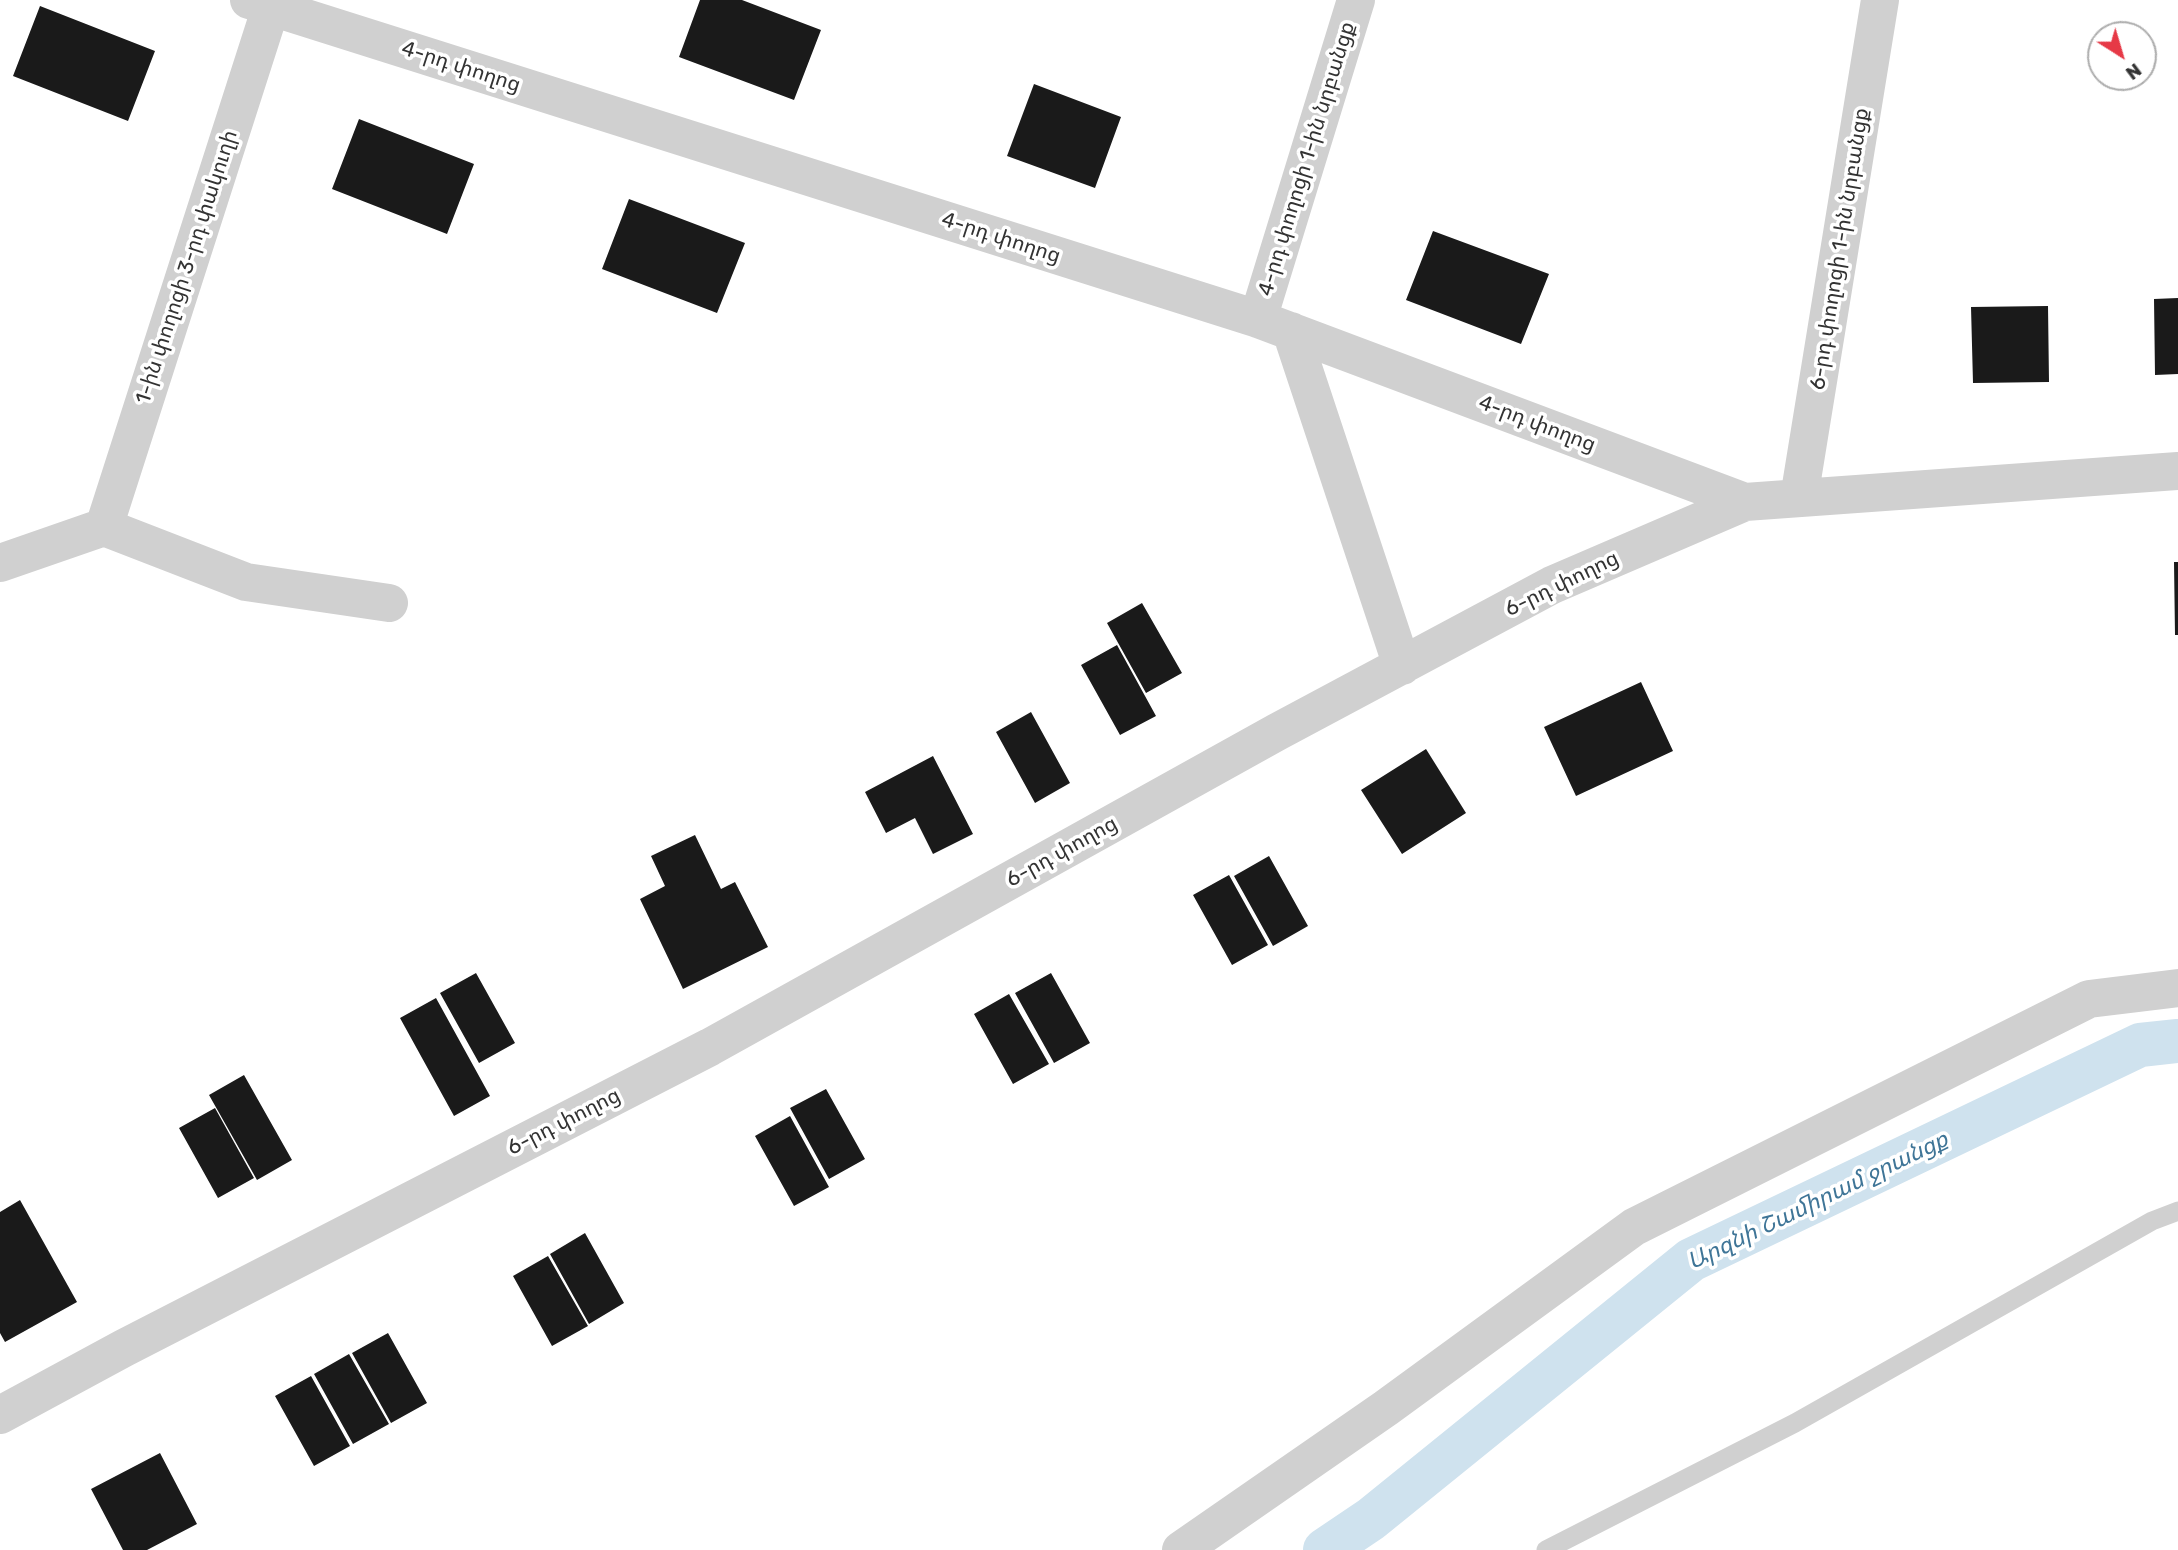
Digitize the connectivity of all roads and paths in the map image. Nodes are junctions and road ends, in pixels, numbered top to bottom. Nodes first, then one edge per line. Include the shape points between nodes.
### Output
1 (1356, 0) edge
2 (1881, 0) edge
3 (260, 4) edge
4 (1274, 325) junction
5 (2178, 471) edge
6 (1799, 498) junction
7 (1745, 502) junction
8 (104, 527) junction
9 (0, 563) edge
10 (389, 603) dead end
11 (1402, 666) junction
12 (2178, 988) edge
13 (2178, 1211) edge
14 (0, 1415) edge
15 (1181, 1550) edge
16 (1546, 1550) edge

1 - 4 street, 4-րդ փողոցի 1-ին նրբանցք
2 - 6 street, 6-րդ փողոցի 1-ին նրբանցք
3 - 4 street, 4-րդ փողոց
3 - 8 street, 1-ին փողոցի 3-րդ փակուղի
4 - 7 street, 4-րդ փողոց
4 - 11 street
5 - 6 street, 6-րդ փողոց
6 - 7 street, 6-րդ փողոց
7 - 11 street, 6-րդ փողոց via 1552,585
8 - 9 street
8 - 10 street via 246,582
11 - 14 street, 6-րդ փողոց via 710,1047
12 - 15 street via 2089,999 1634,1227
13 - 16 lane via 2152,1221 1795,1423

